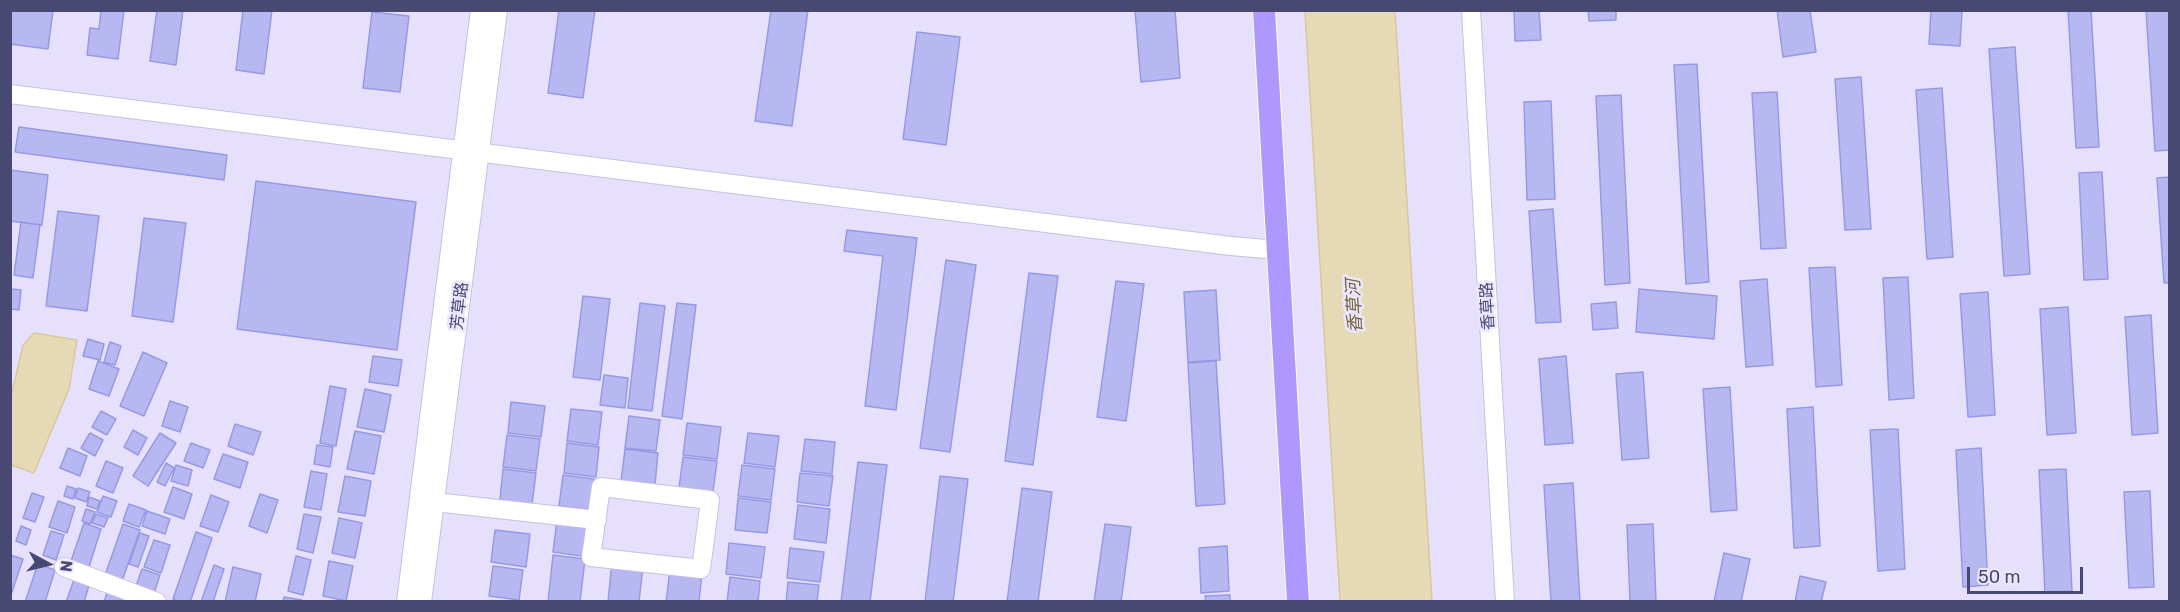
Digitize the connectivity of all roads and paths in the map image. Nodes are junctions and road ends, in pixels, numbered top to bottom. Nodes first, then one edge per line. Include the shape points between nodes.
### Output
1 (480, 10) edge
2 (498, 10) edge
3 (1264, 10) edge
4 (1471, 10) edge
5 (10, 94) edge
6 (471, 152) junction
7 (1278, 250) junction
8 (435, 502) junction
9 (597, 520) junction
10 (64, 567) dead end
11 (156, 602) edge
12 (406, 602) edge
13 (422, 602) edge
14 (1298, 602) edge
15 (1505, 602) edge

1 - 6 street, 芳草路
2 - 6 street, 芳草路
3 - 7 main road
4 - 15 street, 香草路
5 - 6 street
6 - 7 street
6 - 8 street, 芳草路
6 - 12 street, 芳草路
7 - 14 main road
8 - 9 street
8 - 13 street, 芳草路
9 - 9 street via 601,487 710,500 701,569 591,557
10 - 11 street

